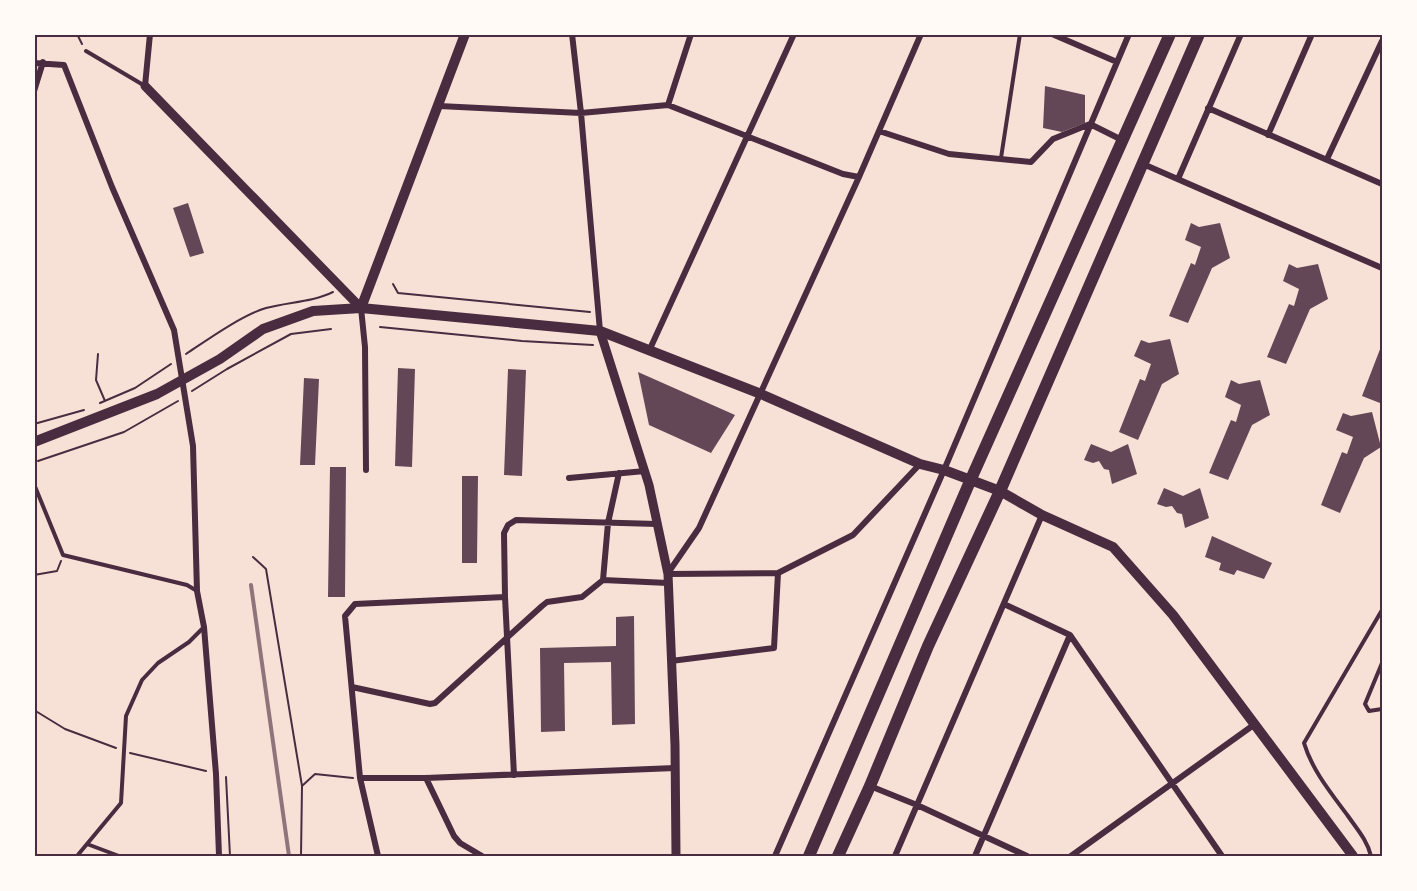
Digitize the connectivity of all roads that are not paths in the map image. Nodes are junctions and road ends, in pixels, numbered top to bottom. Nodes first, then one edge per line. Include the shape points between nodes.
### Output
1 (150, 34) edge
2 (465, 34) edge
3 (572, 34) edge
4 (691, 34) edge
5 (794, 34) edge
6 (921, 34) edge
7 (1020, 34) edge
8 (1052, 34) edge
9 (1129, 34) edge
10 (1170, 34) edge
11 (1199, 34) edge
12 (1241, 34) edge
13 (1312, 34) edge
14 (1383, 41) edge
15 (86, 51) road end
16 (43, 62) junction
17 (1117, 62) junction
18 (34, 63) edge
19 (145, 86) junction
20 (34, 91) edge
21 (668, 105) junction
22 (439, 106) junction
23 (1208, 108) junction
24 (582, 113) junction
25 (1090, 124) junction
26 (879, 131) junction
27 (1268, 135) junction
28 (747, 136) junction
29 (1122, 140) junction
30 (1001, 159) junction
31 (1327, 159) junction
32 (1143, 164) junction
33 (859, 177) junction
34 (1178, 179) junction
35 (1383, 184) edge
36 (1383, 268) edge
37 (362, 308) junction
38 (600, 331) junction
39 (649, 352) junction
40 (761, 394) junction
41 (34, 442) edge
42 (920, 464) junction
43 (366, 470) dead end
44 (944, 470) junction
45 (645, 471) junction
46 (619, 473) junction
47 (569, 478) dead end
48 (971, 479) junction
49 (34, 484) edge
50 (1000, 491) junction
51 (1042, 515) junction
52 (608, 523) junction
53 (657, 524) junction
54 (778, 573) junction
55 (668, 579) junction
56 (603, 580) junction
57 (198, 591) junction
58 (505, 597) junction
59 (1004, 604) junction
60 (1383, 610) edge
61 (204, 627) junction
62 (1070, 635) junction
63 (507, 638) junction
64 (671, 661) junction
65 (1383, 663) edge
66 (351, 687) junction
67 (1383, 709) edge
68 (1255, 724) junction
69 (675, 768) junction
70 (514, 775) junction
71 (360, 778) junction
72 (426, 778) junction
73 (1172, 784) junction
74 (870, 786) junction
75 (917, 805) junction
76 (983, 837) junction
77 (87, 844) junction
78 (77, 856) edge
79 (119, 856) edge
80 (219, 856) edge
81 (378, 856) edge
82 (482, 856) edge
83 (676, 856) edge
84 (775, 856) edge
85 (809, 856) edge
86 (838, 856) edge
87 (895, 856) edge
88 (975, 856) edge
89 (1027, 856) edge
90 (1071, 856) edge
91 (1222, 856) edge
92 (1353, 856) edge
93 (1371, 856) edge

1 - 19 street
2 - 22 main road
3 - 24 street
4 - 21 street
5 - 28 street
6 - 26 street
7 - 30 lane
8 - 17 street
9 - 17 street
10 - 29 main road
11 - 32 main road
12 - 23 street
13 - 27 street
14 - 31 street
15 - 19 lane
16 - 18 street
16 - 20 street
16 - 57 street via 63,65 174,330 193,446
17 - 25 street
19 - 37 street
21 - 24 street
21 - 28 street
22 - 24 street
22 - 37 main road
23 - 27 street
23 - 34 street
24 - 38 street
25 - 29 street
25 - 30 street via 1053,140 1031,162
25 - 44 street
26 - 30 street via 949,154
26 - 33 street
27 - 31 street
28 - 33 street
28 - 39 street
29 - 48 main road
31 - 35 street
32 - 34 street
32 - 50 main road
33 - 40 street
34 - 36 street
37 - 38 main road
37 - 41 main road via 313,311 263,329 220,359 157,394
37 - 43 street
38 - 39 main road
38 - 45 street
39 - 40 main road
40 - 42 main road
40 - 55 street via 699,528
42 - 44 main road
42 - 54 street via 853,535
44 - 48 main road
44 - 84 street
45 - 46 street
45 - 53 street
46 - 47 street
46 - 52 street
48 - 50 main road
48 - 85 main road
49 - 57 lane via 63,555
50 - 51 main road
50 - 74 main road via 928,646
51 - 59 street
51 - 68 main road via 1113,547 1173,615
52 - 53 street
52 - 56 street
52 - 58 street via 516,520 507,525
53 - 55 street
54 - 55 street
54 - 64 street via 774,648
55 - 56 street
55 - 64 street
56 - 63 street via 582,597 548,602
57 - 61 street
58 - 63 street
58 - 66 street via 355,604 345,616
59 - 62 street
59 - 75 street
60 - 93 lane via 1304,743 1322,780 1367,842
61 - 77 lane via 142,680 126,716 121,803
61 - 80 street
62 - 73 street
62 - 76 street
63 - 66 street via 435,703
63 - 70 street
64 - 69 street
65 - 67 lane via 1365,704 1369,711
66 - 71 street
68 - 73 street
68 - 92 main road
69 - 70 street
69 - 83 street
70 - 72 street
71 - 72 street
71 - 81 street
72 - 82 street via 454,836
73 - 90 street
73 - 91 street
74 - 75 street
74 - 86 main road
75 - 76 street
75 - 87 street
76 - 88 street
76 - 89 street
77 - 78 lane
77 - 79 lane

